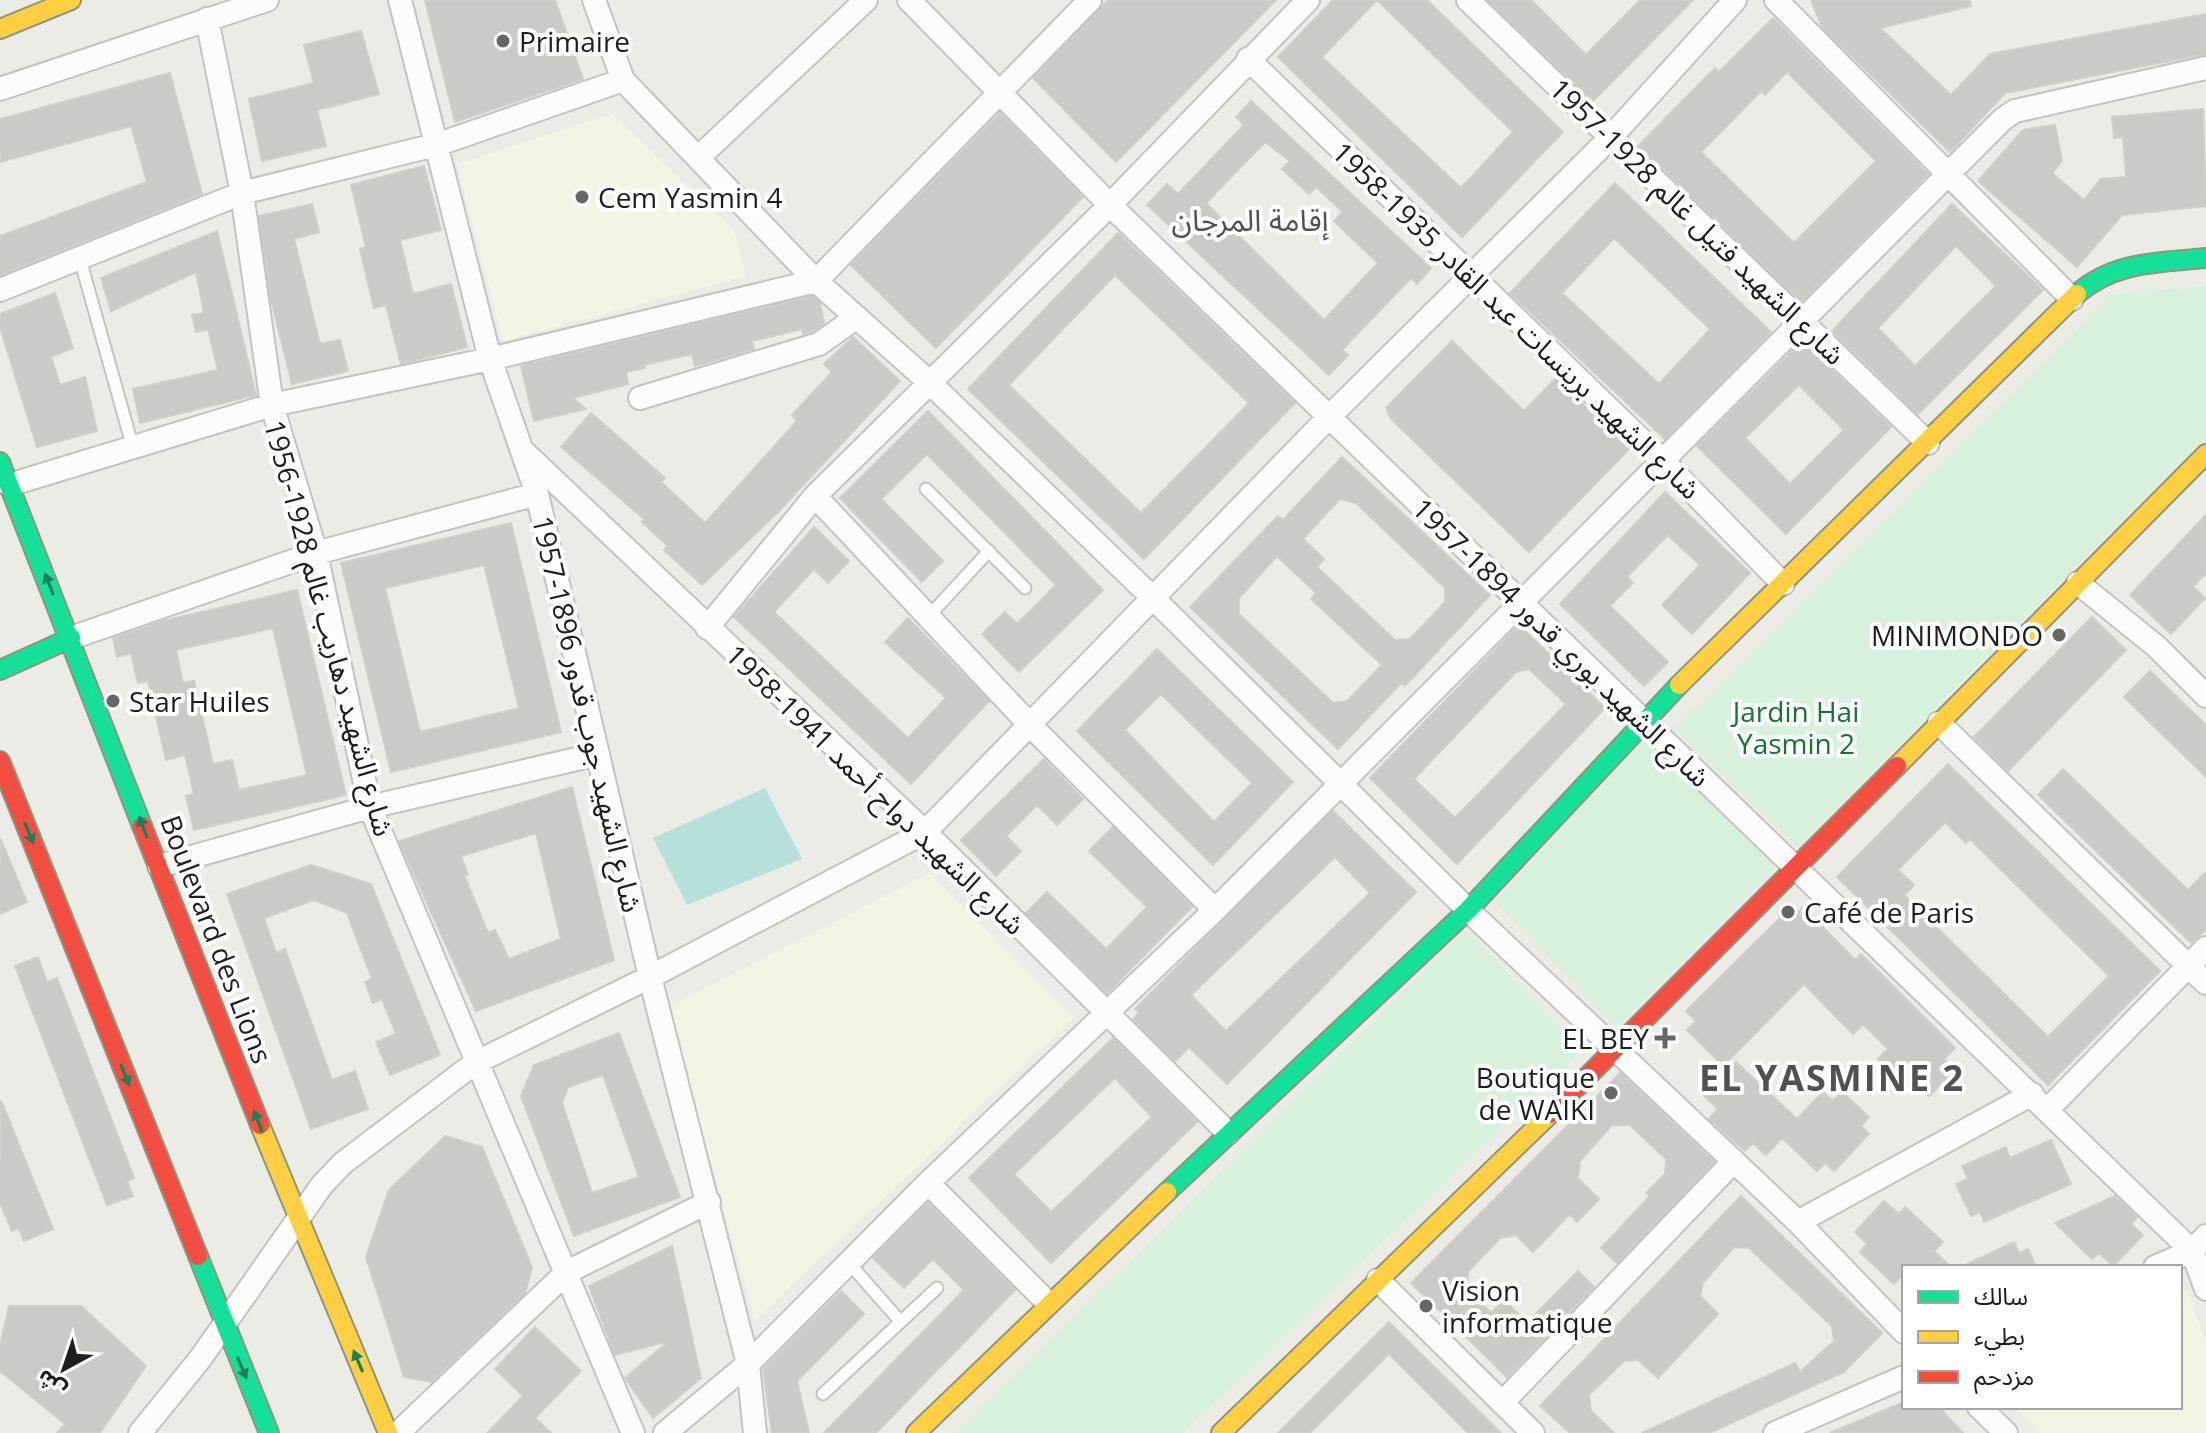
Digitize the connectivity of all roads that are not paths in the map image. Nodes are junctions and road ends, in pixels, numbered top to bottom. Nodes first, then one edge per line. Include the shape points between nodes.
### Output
1 (71, 0) edge
2 (267, 0) edge
3 (400, 0) edge
4 (594, 0) edge
5 (866, 0) edge
6 (909, 0) edge
7 (1090, 0) edge
8 (1308, 0) edge
9 (1468, 0) edge
10 (1735, 0) edge
11 (1776, 0) edge
12 (207, 19) junction
13 (0, 29) edge
14 (1248, 59) junction
15 (2206, 68) edge
16 (623, 80) junction
17 (0, 89) edge
18 (998, 94) junction
19 (1611, 137) junction
20 (439, 144) junction
21 (700, 156) junction
22 (1949, 172) junction
23 (242, 193) junction
24 (1110, 205) junction
25 (2206, 258) edge
26 (80, 259) junction
27 (1472, 276) junction
28 (816, 281) junction
29 (0, 290) edge
30 (2072, 299) junction
31 (857, 317) junction
32 (1802, 321) junction
33 (490, 359) junction
34 (928, 381) junction
35 (640, 398) dead end
36 (272, 405) junction
37 (1329, 417) junction
38 (1928, 443) junction
39 (133, 448) junction
40 (520, 448) junction
41 (2206, 454) edge
42 (0, 462) edge
43 (1664, 462) junction
44 (9, 485) junction
45 (926, 489) dead end
46 (537, 494) junction
47 (815, 496) junction
48 (989, 551) junction
49 (316, 553) junction
50 (2078, 583) junction
51 (1783, 584) junction
52 (1025, 588) dead end
53 (1155, 600) junction
54 (1522, 600) junction
55 (928, 617) junction
56 (707, 628) junction
57 (71, 638) junction
58 (0, 670) edge
59 (2206, 696) edge
60 (1643, 720) junction
61 (1939, 723) junction
62 (1031, 726) junction
63 (598, 754) junction
64 (0, 761) edge
65 (1340, 782) junction
66 (370, 807) junction
67 (925, 832) junction
68 (159, 866) junction
69 (1795, 869) junction
70 (1215, 910) junction
71 (1468, 910) junction
72 (2206, 948) edge
73 (2188, 966) junction
74 (650, 977) junction
75 (2206, 983) edge
76 (1106, 1015) junction
77 (1616, 1050) junction
78 (475, 1063) junction
79 (2039, 1102) junction
80 (1228, 1133) junction
81 (1734, 1161) junction
82 (928, 1183) junction
83 (709, 1202) junction
84 (299, 1219) junction
85 (1798, 1222) junction
86 (2199, 1243) edge
87 (849, 1263) junction
88 (2159, 1265) edge
89 (567, 1272) junction
90 (1378, 1280) junction
91 (937, 1288) dead end
92 (2206, 1289) edge
93 (1048, 1303) junction
94 (900, 1321) junction
95 (224, 1325) junction
96 (1902, 1330) edge
97 (748, 1364) junction
98 (1902, 1378) edge
99 (823, 1394) dead end
100 (1502, 1403) junction
101 (1981, 1409) edge
102 (140, 1433) edge
103 (269, 1433) edge
104 (388, 1433) edge
105 (398, 1433) edge
106 (633, 1433) edge
107 (665, 1433) edge
108 (755, 1433) edge
109 (916, 1433) edge
110 (1221, 1433) edge
111 (1533, 1433) edge
112 (1775, 1433) edge
113 (2006, 1433) edge

1 - 13 main road
2 - 12 street
3 - 20 street, شارع الشهيد جوب قدور 1896-1957
4 - 16 street
5 - 21 street
6 - 18 street, شارع الشهيد بوري قدور 1894-1957
7 - 18 street
8 - 14 street
9 - 19 street, شارع الشهيد فتيل غالم 1928-1957
10 - 19 street
11 - 22 street
12 - 17 street
12 - 23 street, شارع الشهيد دهاريب غالم 1928-1956
14 - 24 street
14 - 27 street, شارع الشهيد برينسات عبد القادر 1935-1958
15 - 22 street via 2015,111
16 - 20 street
16 - 21 street
18 - 24 street, شارع الشهيد بوري قدور 1894-1957
18 - 28 street
19 - 27 street
19 - 32 street, شارع الشهيد فتيل غالم 1928-1957
20 - 23 street
20 - 33 street, شارع الشهيد جوب قدور 1896-1957
21 - 28 street
22 - 30 street
22 - 32 street
23 - 26 street
23 - 36 street, شارع الشهيد دهاريب غالم 1928-1956
24 - 34 street
24 - 37 street, شارع الشهيد بوري قدور 1894-1957
25 - 30 main road via 2141,264 2098,276
26 - 29 street
26 - 39 lane
27 - 37 street
27 - 43 street, شارع الشهيد برينسات عبد القادر 1935-1958
28 - 31 street
28 - 33 street
30 - 38 main road
31 - 34 street
31 - 35 street via 819,344
32 - 38 street, شارع الشهيد فتيل غالم 1928-1957
32 - 43 street
33 - 36 street
33 - 40 street, شارع الشهيد جوب قدور 1896-1957
34 - 47 street
34 - 53 street
36 - 39 street
36 - 49 street, شارع الشهيد دهاريب غالم 1928-1956
37 - 53 street
37 - 54 street, شارع الشهيد بوري قدور 1894-1957
38 - 51 main road
39 - 44 street
40 - 46 street, شارع الشهيد جوب قدور 1896-1957
40 - 56 street, شارع الشهيد دواح أحمد 1941-1958
41 - 50 main road
42 - 44 main road, Boulevard des Lions
43 - 51 street, شارع الشهيد برينسات عبد القادر 1935-1958
43 - 54 street
57 -> 44 main road, Boulevard des Lions
45 - 48 lane
46 - 49 street
46 - 63 street, شارع الشهيد جوب قدور 1896-1957
47 - 55 street
47 - 56 street
48 - 52 lane
48 - 55 lane
49 - 57 street
49 - 66 street, شارع الشهيد دهاريب غالم 1928-1956
50 - 59 street via 2157,647
50 - 61 main road
51 - 60 main road
53 - 62 street
53 - 65 street
54 - 60 street, شارع الشهيد بوري قدور 1894-1957
54 - 65 street
55 - 62 street
56 - 67 street, شارع الشهيد دواح أحمد 1941-1958
57 - 58 main road
68 -> 57 main road, Boulevard des Lions
60 - 69 street, شارع الشهيد بوري قدور 1894-1957
60 - 71 main road
61 - 69 main road
61 - 73 street
62 - 67 street
62 - 70 street
63 - 66 street
63 - 74 street, شارع الشهيد جوب قدور 1896-1957
64 -> 95 main road
65 - 70 street
65 - 71 street
66 - 68 street
66 - 78 street, شارع الشهيد دهاريب غالم 1928-1956
67 - 74 street
67 - 76 street, شارع الشهيد دواح أحمد 1941-1958
84 -> 68 main road, Boulevard des Lions
69 - 77 main road
69 - 79 street, شارع الشهيد بوري قدور 1894-1957
70 - 76 street
71 - 77 street
71 - 80 main road
72 - 73 street
73 - 75 street
73 - 79 street
74 - 78 street
74 - 83 street, شارع الشهيد جوب قدور 1896-1957
76 - 80 street, شارع الشهيد دواح أحمد 1941-1958
76 - 82 street
77 - 81 street
77 - 90 main road
78 - 84 street via 343,1163
78 - 89 street, شارع الشهيد دهاريب غالم 1928-1956
79 - 85 street
79 - 86 street, شارع الشهيد بوري قدور 1894-1957
80 - 93 main road
81 - 85 street
81 - 100 street
82 - 87 street
82 - 93 street
83 - 89 street
83 - 97 street, شارع الشهيد جوب قدور 1896-1957
84 - 95 street
104 -> 84 main road, Boulevard des Lions
85 - 96 street
86 - 88 street
86 - 92 street, شارع الشهيد بوري قدور 1894-1957
87 - 94 lane
87 - 97 street
89 - 105 street
89 - 106 street, شارع الشهيد دهاريب غالم 1928-1956
90 - 100 street
90 - 110 main road
91 - 94 lane
93 - 109 main road
94 - 99 lane
95 - 102 street
95 -> 103 main road
97 - 107 street
97 - 108 street, شارع الشهيد جوب قدور 1896-1957
98 - 112 street
100 - 111 street
101 - 113 street

